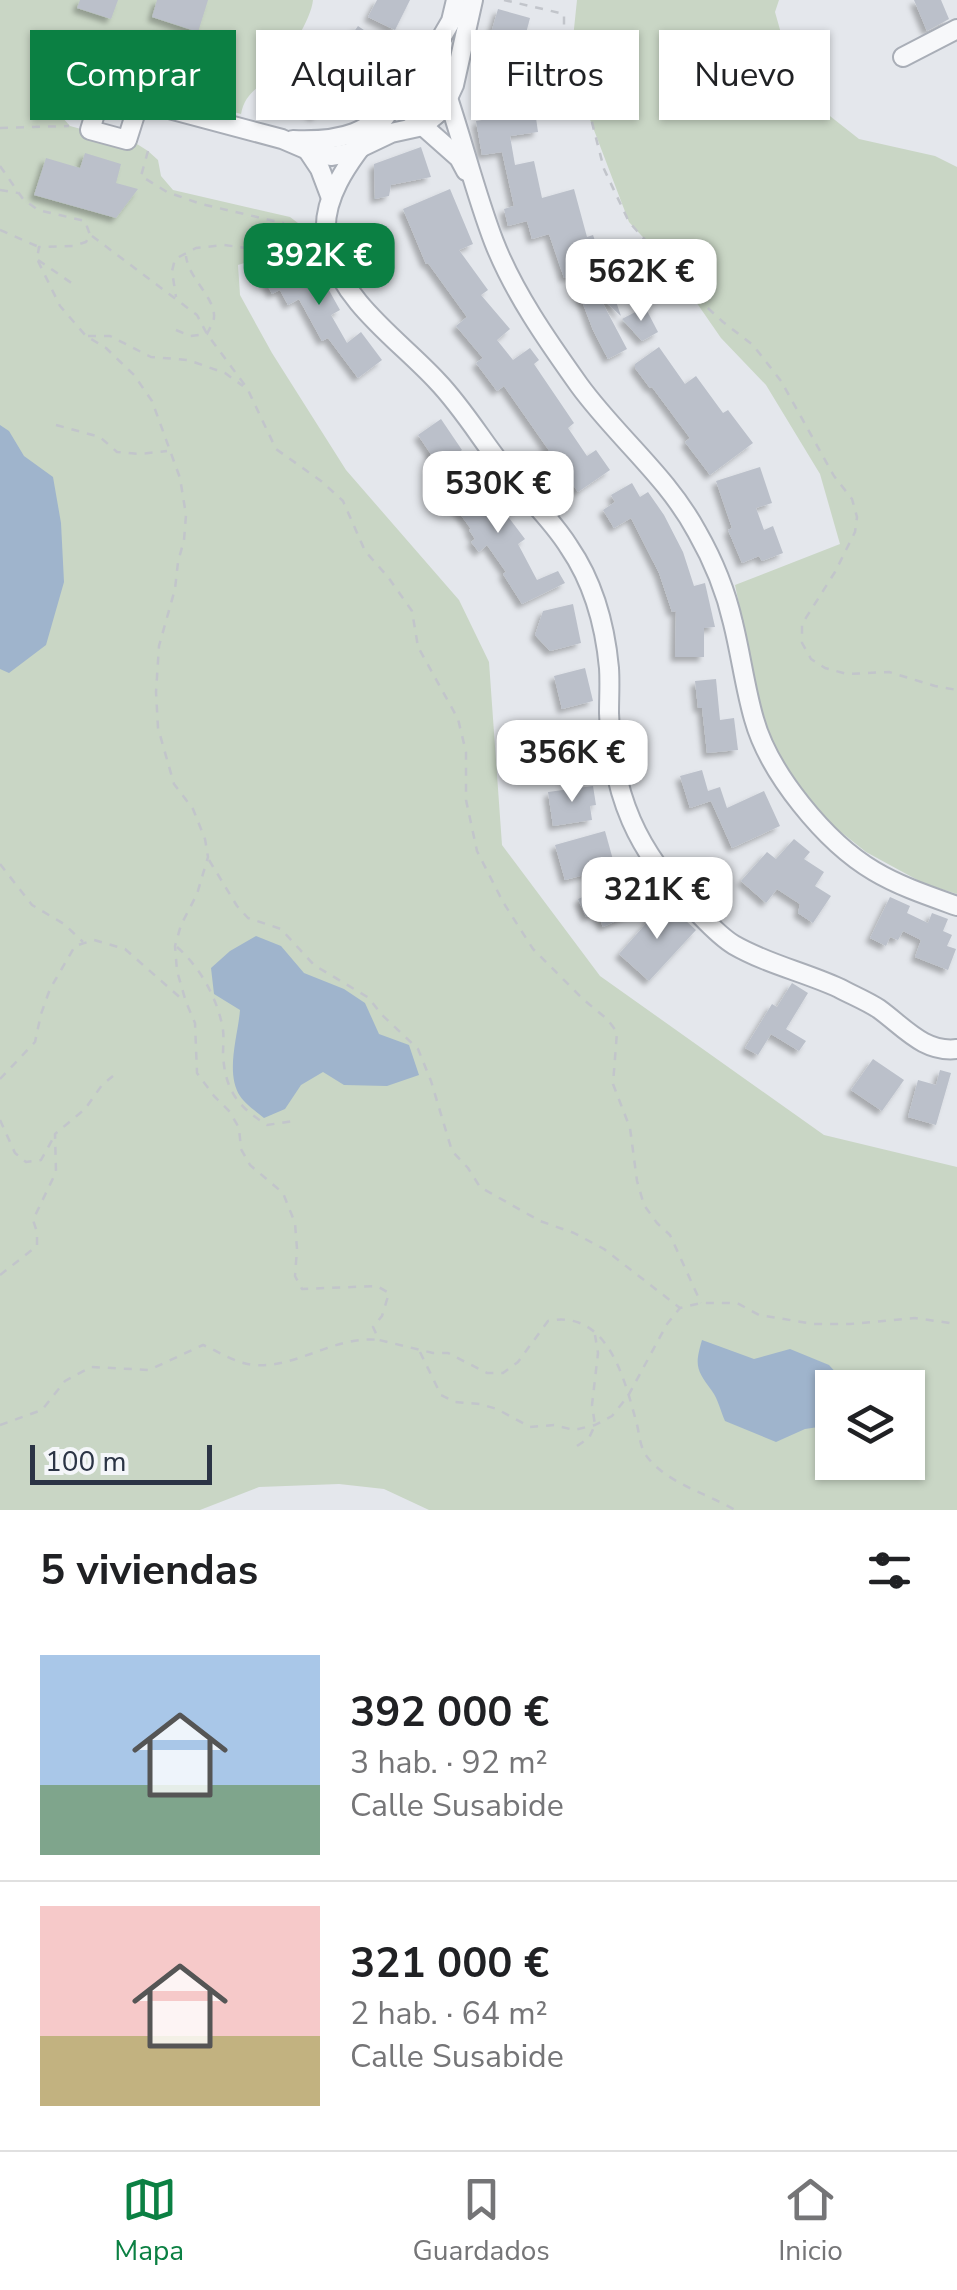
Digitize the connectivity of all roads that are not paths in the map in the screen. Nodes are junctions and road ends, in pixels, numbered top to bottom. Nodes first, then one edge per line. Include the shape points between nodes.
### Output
1 (456, 0) edge
2 (474, 0) edge
3 (957, 29) edge
4 (447, 30) edge
5 (903, 57) dead end
6 (451, 90) edge
7 (208, 120) edge
8 (378, 120) edge
9 (383, 120) edge
10 (401, 120) edge
11 (426, 120) edge
12 (450, 120) edge
13 (282, 139) junction
14 (360, 149) junction
15 (308, 151) junction
16 (475, 190) junction
17 (331, 198) junction
18 (957, 906) edge
19 (957, 1049) edge

1 - 4 street
2 - 6 street
3 - 5 street
7 - 13 street
8 - 13 street via 336,139
9 - 14 street
10 - 14 street
11 - 16 street via 459,158
12 - 16 street
13 - 15 street
14 - 15 street via 332,156
14 - 17 street
15 - 17 street
16 - 18 street via 531,312 581,387 696,529 718,575 754,723 775,767 802,807 872,870
17 - 19 street via 328,243 344,280 381,328 461,407 578,559 601,616 621,798 673,888 732,944 876,1007 929,1046

